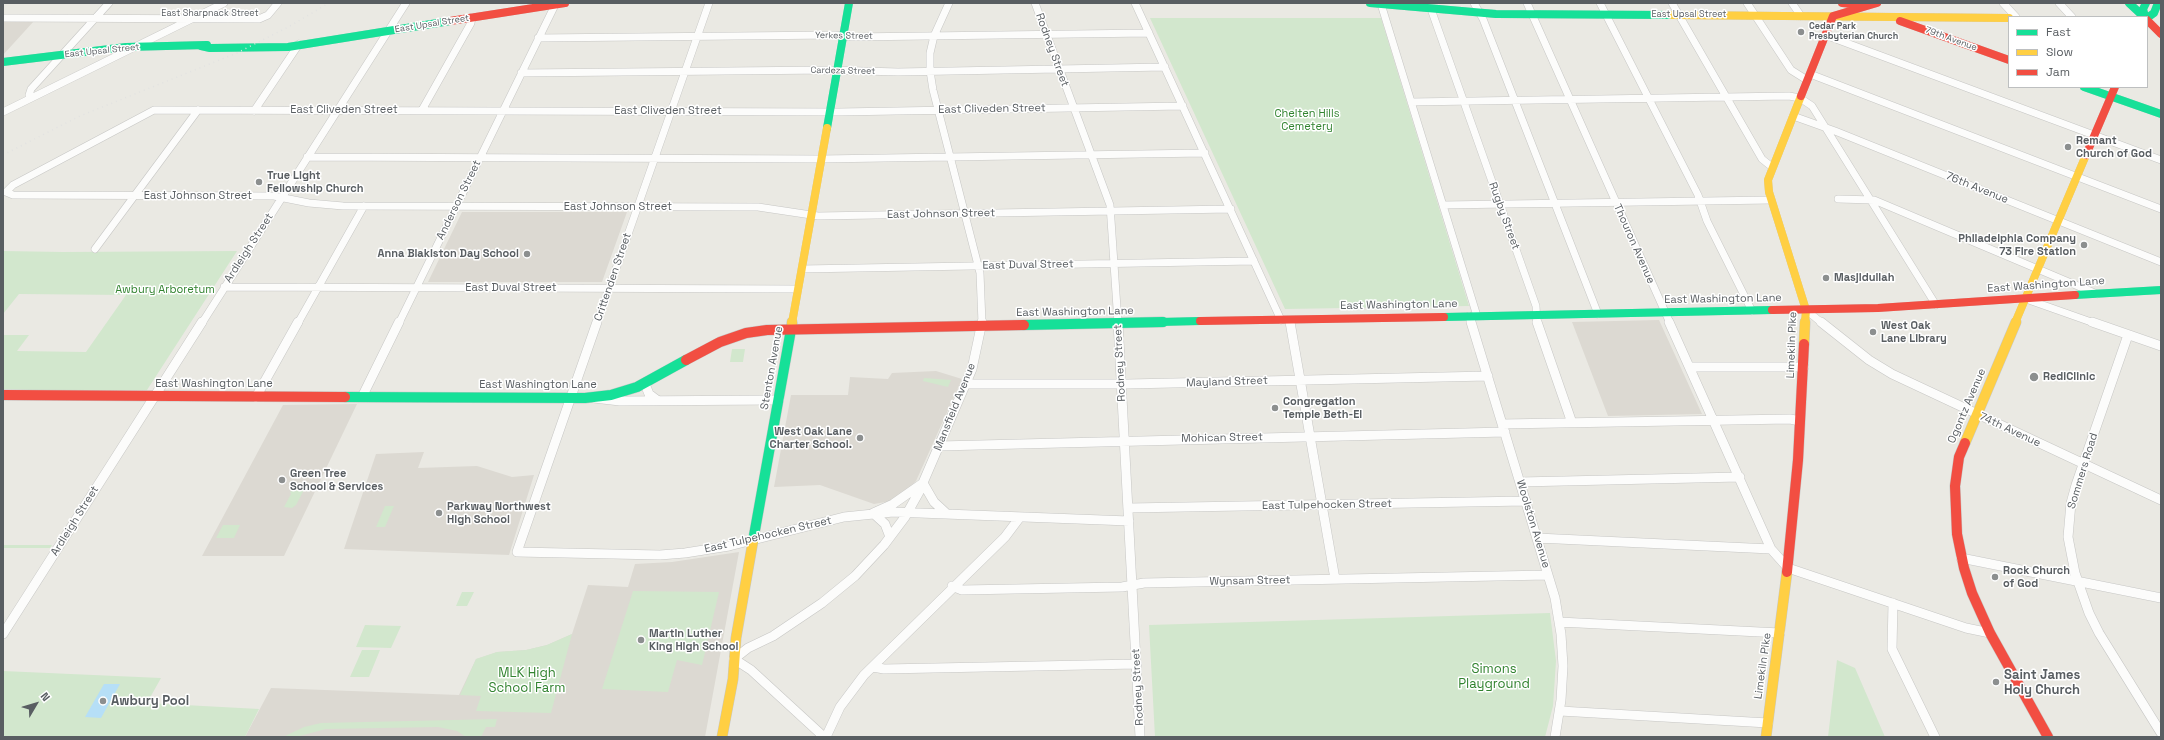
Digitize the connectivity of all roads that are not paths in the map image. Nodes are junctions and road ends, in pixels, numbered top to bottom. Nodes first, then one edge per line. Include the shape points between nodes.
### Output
1 (109, 3) edge
2 (224, 3) edge
3 (278, 3) edge
4 (406, 3) edge
5 (556, 3) edge
6 (565, 3) edge
7 (709, 3) edge
8 (849, 3) edge
9 (949, 3) edge
10 (1035, 3) edge
11 (1135, 3) edge
12 (1370, 3) edge
13 (1474, 3) edge
14 (1527, 3) edge
15 (1600, 3) edge
16 (1672, 3) edge
17 (1747, 3) edge
18 (1792, 3) edge
19 (1842, 3) edge
20 (2003, 3) edge
21 (2059, 3) edge
22 (2129, 3) edge
23 (2146, 3) edge
24 (2158, 3) edge
25 (1381, 4) junction
26 (1874, 4) edge
27 (1415, 5) edge
28 (1431, 9) junction
29 (1835, 11) edge
30 (3, 13) edge
31 (202, 14) junction
32 (270, 14) junction
33 (1479, 14) junction
34 (1532, 15) junction
35 (1606, 15) junction
36 (1679, 15) junction
37 (1755, 15) junction
38 (97, 16) junction
39 (1801, 16) junction
40 (2015, 16) edge
41 (2071, 16) edge
42 (2144, 16) edge
43 (2145, 16) edge
44 (472, 17) junction
45 (2148, 17) edge
46 (3, 18) edge
47 (192, 18) junction
48 (1893, 18) junction
49 (2008, 18) edge
50 (2148, 20) edge
51 (388, 31) junction
52 (1149, 33) junction
53 (1046, 34) junction
54 (2161, 34) edge
55 (843, 36) junction
56 (934, 36) junction
57 (1825, 36) junction
58 (2150, 36) dead end
59 (697, 37) junction
60 (538, 38) junction
61 (2161, 39) edge
62 (299, 44) junction
63 (135, 47) junction
64 (62, 55) junction
65 (2008, 60) edge
66 (3, 62) edge
67 (1165, 67) junction
68 (1059, 68) junction
69 (930, 70) junction
70 (837, 71) junction
71 (685, 72) junction
72 (521, 73) junction
73 (1809, 77) junction
74 (2087, 88) edge
75 (2115, 88) edge
76 (1726, 97) junction
77 (2111, 97) junction
78 (31, 98) junction
79 (1649, 98) junction
80 (1800, 98) junction
81 (1570, 100) junction
82 (1515, 101) junction
83 (1411, 102) junction
84 (1464, 102) junction
85 (1183, 106) junction
86 (1074, 108) junction
87 (198, 110) junction
88 (337, 110) junction
89 (422, 110) junction
90 (503, 110) junction
91 (938, 110) junction
92 (4, 111) edge
93 (254, 111) junction
94 (671, 111) junction
95 (830, 111) junction
96 (2161, 114) edge
97 (1793, 116) junction
98 (1827, 128) junction
99 (2095, 136) junction
100 (1205, 153) junction
101 (1091, 155) junction
102 (307, 157) junction
103 (950, 157) junction
104 (480, 158) junction
105 (654, 159) junction
106 (821, 159) junction
107 (2161, 160) edge
108 (1772, 167) junction
109 (2077, 177) junction
110 (6, 192) joint
111 (134, 196) junction
112 (282, 198) junction
113 (1838, 199) dead end
114 (1871, 199) junction
115 (1771, 200) junction
116 (1700, 201) junction
117 (1616, 202) junction
118 (1555, 203) junction
119 (1500, 204) junction
120 (1443, 205) junction
121 (364, 206) junction
122 (456, 206) junction
123 (638, 207) junction
124 (1231, 209) junction
125 (2161, 209) edge
126 (1111, 211) junction
127 (965, 214) junction
128 (811, 215) junction
129 (2058, 221) junction
130 (95, 249) dead end
131 (1254, 262) junction
132 (2161, 262) edge
133 (1115, 263) junction
134 (978, 266) junction
135 (802, 269) junction
136 (2039, 269) junction
137 (224, 287) junction
138 (318, 288) junction
139 (416, 288) junction
140 (609, 289) junction
141 (798, 289) junction
142 (2161, 290) edge
143 (2097, 294) junction
144 (2026, 299) junction
145 (1936, 304) junction
146 (1752, 310) junction
147 (1806, 310) junction
148 (1665, 313) junction
149 (1598, 314) junction
150 (1537, 315) junction
151 (1473, 316) junction
152 (1285, 320) junction
153 (1118, 323) junction
154 (982, 325) junction
155 (791, 329) junction
156 (2128, 335) junction
157 (2161, 346) edge
158 (1690, 367) junction
159 (1804, 367) junction
160 (1488, 376) junction
161 (1300, 380) junction
162 (1121, 383) junction
163 (645, 384) junction
164 (966, 384) junction
165 (3, 395) edge
166 (155, 396) junction
167 (256, 397) junction
168 (362, 397) junction
169 (570, 398) junction
170 (593, 398) junction
171 (657, 400) junction
172 (779, 400) junction
173 (1977, 414) junction
174 (1714, 420) junction
175 (1800, 421) junction
176 (1572, 423) junction
177 (1503, 428) junction
178 (1310, 436) junction
179 (1125, 441) junction
180 (939, 446) junction
181 (2084, 464) junction
182 (1740, 477) junction
183 (1520, 482) junction
184 (923, 483) junction
185 (2161, 500) edge
186 (1526, 501) junction
187 (1322, 505) junction
188 (1129, 508) junction
189 (908, 512) junction
190 (873, 514) junction
191 (947, 514) junction
192 (1020, 517) junction
193 (1129, 521) junction
194 (890, 537) junction
195 (1537, 538) junction
196 (754, 540) junction
197 (1771, 549) junction
198 (517, 552) joint
199 (1961, 558) junction
200 (1788, 568) junction
201 (1548, 575) junction
202 (1335, 579) junction
203 (2077, 580) junction
204 (1132, 585) junction
205 (952, 586) junction
206 (2161, 598) edge
207 (1893, 603) junction
208 (1559, 622) junction
209 (1990, 633) junction
210 (3, 634) edge
211 (1780, 634) junction
212 (734, 659) junction
213 (1137, 664) junction
214 (873, 667) junction
215 (1560, 711) junction
216 (1768, 723) junction
217 (2161, 733) edge
218 (722, 737) edge
219 (825, 737) edge
220 (1140, 737) edge
221 (1555, 737) edge
222 (1766, 737) edge
223 (1935, 737) edge
224 (2048, 737) edge

1 - 38 street
2 - 31 street
3 - 32 street
4 - 51 street, Ardleigh Street
5 - 6 main road, East Upsal Street
5 - 44 main road, East Upsal Street
5 - 60 street, Anderson Street
7 - 59 street, Crittenden Street
8 - 55 main road, Stenton Avenue
9 - 56 street, Mansfield Avenue
10 - 53 street, Rodney Street
11 - 52 street
12 - 25 main road, East Upsal Street
13 - 33 street
14 - 34 street, Thouron Avenue
15 - 35 street
16 - 36 street
17 - 37 street
18 - 39 street
19 - 26 main road
19 - 29 main road, Limekiln Pike via 1841,9
20 - 40 street
21 - 41 street
22 - 42 main road
23 - 43 main road via 2143,9
24 - 45 main road via 2154,13
25 - 27 main road, East Upsal Street
25 - 83 street, Woolston Avenue
26 - 29 main road
27 - 28 main road, East Upsal Street
28 - 33 main road, East Upsal Street
28 - 84 street, Rugby Street
29 - 39 main road, East Upsal Street
29 - 48 main road, East Upsal Street
29 - 57 main road, Limekiln Pike
30 - 38 street, East Sharpnack Street
31 - 32 street, East Sharpnack Street
31 - 38 street, East Sharpnack Street
31 - 47 street
32 - 47 street, East Sharpnack Street via 259,19
33 - 34 main road, East Upsal Street
33 - 82 street
34 - 35 main road, East Upsal Street
34 - 81 street, Thouron Avenue
35 - 36 main road, East Upsal Street
35 - 79 street
36 - 37 main road, East Upsal Street
36 - 76 street
37 - 39 main road, East Upsal Street
37 - 73 street via 1791,70
38 - 46 street, East Sharpnack Street
38 - 47 street, East Sharpnack Street
38 - 64 street
44 - 51 main road, East Upsal Street
44 - 89 street
47 - 63 street
48 - 49 main road, East Upsal Street
48 - 65 main road, 79th Avenue
50 - 54 main road
51 - 62 main road, East Upsal Street
51 - 88 street, Ardleigh Street
52 - 53 street, Yerkes Street
52 - 67 street
53 - 56 street, Yerkes Street
53 - 68 street, Rodney Street
55 - 56 street, Yerkes Street
55 - 59 street, Yerkes Street
55 - 70 main road, Stenton Avenue
56 - 69 street, Mansfield Avenue
57 - 73 main road, Limekiln Pike
57 - 99 street
58 - 61 main road
59 - 60 street, Yerkes Street
59 - 71 street, Crittenden Street
60 - 72 street, Anderson Street
62 - 63 main road, East Upsal Street
62 - 93 street
63 - 64 main road, East Upsal Street
63 - 78 street
64 - 66 main road, East Upsal Street
64 - 78 street via 31,89
67 - 68 street, Cardeza Street
67 - 85 street
68 - 69 street, Cardeza Street
68 - 86 street, Rodney Street
69 - 70 street, Cardeza Street
69 - 91 street, Mansfield Avenue
70 - 71 street, Cardeza Street
70 - 95 main road, Stenton Avenue
71 - 72 street, Cardeza Street
71 - 94 street, Crittenden Street
72 - 90 street, Anderson Street
73 - 80 main road, Limekiln Pike
73 - 109 street
74 - 77 main road
75 - 77 main road, Ogontz Avenue
76 - 79 street
76 - 80 street
76 - 108 street via 1762,159
77 - 96 main road
77 - 99 main road, Ogontz Avenue
78 - 92 street
79 - 81 street
79 - 116 street
80 - 97 main road, Limekiln Pike
80 - 98 street via 1812,106
81 - 82 street
81 - 117 street, Thouron Avenue
82 - 84 street
82 - 118 street
83 - 84 street
83 - 120 street, Woolston Avenue
84 - 119 street, Rugby Street
85 - 86 street, East Cliveden Street
85 - 100 street
86 - 91 street, East Cliveden Street
86 - 101 street, Rodney Street
87 - 93 street, East Cliveden Street
87 - 110 street, East Cliveden Street via 152,110 13,185
87 - 111 street
88 - 89 street, East Cliveden Street
88 - 93 street, East Cliveden Street
88 - 102 street, Ardleigh Street
89 - 90 street, East Cliveden Street
90 - 94 street, East Cliveden Street
90 - 104 street, Anderson Street
91 - 95 street, East Cliveden Street
91 - 103 street, Mansfield Avenue
94 - 95 street, East Cliveden Street
94 - 105 street, Crittenden Street
95 - 106 main road, Stenton Avenue
97 - 98 street, 76th Avenue
97 - 108 main road, Limekiln Pike
98 - 114 street
98 - 129 street, 76th Avenue
99 - 107 street
99 - 109 main road, Ogontz Avenue
100 - 101 street
100 - 124 street
101 - 103 street
101 - 126 street, Rodney Street
102 - 104 street
102 - 112 street, Ardleigh Street
103 - 106 street
103 - 127 street, Mansfield Avenue
104 - 105 street
104 - 122 street, Anderson Street
105 - 106 street
105 - 123 street, Crittenden Street
106 - 128 main road, Stenton Avenue
108 - 115 main road, Limekiln Pike via 1767,185
109 - 125 street
109 - 129 main road, Ogontz Avenue
110 - 111 street, East Johnson Street via 13,195
111 - 112 street, East Johnson Street
111 - 130 street
112 - 121 street, East Johnson Street via 321,204
112 - 137 street, Ardleigh Street
113 - 114 street
114 - 136 street
114 - 145 street
115 - 116 street
115 - 147 main road, Limekiln Pike
116 - 117 street
116 - 146 street
117 - 118 street
117 - 148 street, Thouron Avenue
118 - 119 street
118 - 149 street
119 - 120 street
119 - 150 street, Rugby Street
120 - 151 street, Woolston Avenue
121 - 122 street, East Johnson Street
121 - 138 street
122 - 123 street, East Johnson Street
122 - 139 street, Anderson Street
123 - 128 street, East Johnson Street via 758,207
123 - 140 street, Crittenden Street
124 - 126 street, East Johnson Street
124 - 131 street
126 - 127 street, East Johnson Street
126 - 133 street, Rodney Street
127 - 128 street, East Johnson Street
127 - 134 street, Mansfield Avenue
128 - 135 main road, Stenton Avenue
129 - 132 street, 76th Avenue
129 - 136 main road, Ogontz Avenue
131 - 133 street, East Duval Street
131 - 152 street
133 - 134 street, East Duval Street
133 - 153 street, Rodney Street
134 - 135 street, East Duval Street
134 - 154 street, Mansfield Avenue via 982,294
135 - 141 main road, Stenton Avenue
136 - 143 street
136 - 144 main road, Ogontz Avenue
137 - 138 street, East Duval Street
137 - 166 street, Ardleigh Street
138 - 139 street, East Duval Street
138 - 167 street
139 - 140 street, East Duval Street
139 - 168 street, Anderson Street
140 - 141 street, East Duval Street
140 - 169 street, Crittenden Street
141 - 155 main road, Stenton Avenue
142 - 143 main road, East Washington Lane
143 - 144 main road, East Washington Lane
144 - 145 main road, East Washington Lane
144 - 156 street
144 - 173 main road, Ogontz Avenue
145 - 147 main road, East Washington Lane
146 - 147 main road, East Washington Lane
146 - 148 main road, East Washington Lane
147 - 159 main road, Limekiln Pike
147 - 173 street, 74th Avenue via 1886,371
148 - 149 main road, East Washington Lane
148 - 158 street, Thouron Avenue
149 - 150 main road, East Washington Lane
150 - 151 main road, East Washington Lane
150 - 176 street, Rugby Street via 1537,324
151 - 152 main road, East Washington Lane
151 - 160 street, Woolston Avenue
152 - 153 main road, East Washington Lane
152 - 161 street
153 - 154 main road, East Washington Lane
153 - 162 street, Rodney Street
154 - 155 main road, East Washington Lane
154 - 164 street, Mansfield Avenue
155 - 163 main road, East Washington Lane via 759,330 726,339
155 - 172 main road, Stenton Avenue
156 - 157 street
156 - 181 street, Sommers Road
158 - 159 street
158 - 174 street, Thouron Avenue
159 - 175 main road, Limekiln Pike
160 - 161 street, Mayland Street
160 - 177 street, Woolston Avenue
161 - 162 street, Mayland Street
161 - 178 street
162 - 164 street, Mayland Street
162 - 179 street, Rodney Street
163 - 170 main road, East Washington Lane via 621,393
163 - 171 street via 649,394
164 - 180 street, Mansfield Avenue
165 - 166 main road, East Washington Lane
166 - 167 main road, East Washington Lane
166 - 210 street, Ardleigh Street
167 - 168 main road, East Washington Lane
168 - 169 main road, East Washington Lane
169 - 170 main road, East Washington Lane
169 - 198 street, Crittenden Street
170 - 171 street
171 - 172 street
172 - 196 main road, Stenton Avenue
173 - 181 street, 74th Avenue
173 - 199 main road, Ogontz Avenue via 1959,457 1955,481 1954,510
174 - 175 street, Mohican Street
174 - 176 street, Mohican Street
174 - 182 street, Thouron Avenue
175 - 200 main road, Limekiln Pike
176 - 177 street, Mohican Street
177 - 178 street, Mohican Street
177 - 183 street, Woolston Avenue
178 - 179 street, Mohican Street
178 - 187 street
179 - 180 street, Mohican Street
179 - 188 street, Rodney Street
180 - 184 street, Mansfield Avenue
181 - 185 street, 74th Avenue
181 - 203 street, Sommers Road via 2071,504 2068,524 2069,548
182 - 183 street
182 - 197 street, Thouron Avenue
183 - 186 street, Woolston Avenue
184 - 189 street, Mansfield Avenue
184 - 190 street
184 - 191 street via 934,502
186 - 187 street, East Tulpehocken Street
186 - 195 street, Woolston Avenue
187 - 188 street, East Tulpehocken Street
187 - 202 street
188 - 193 street, Rodney Street
189 - 190 street, East Tulpehocken Street
189 - 191 street, East Tulpehocken Street
189 - 194 street, Mansfield Avenue
190 - 194 street via 885,524
190 - 196 street, East Tulpehocken Street via 812,524
191 - 192 street, East Tulpehocken Street
192 - 193 street, East Tulpehocken Street
192 - 205 street via 1005,537
193 - 204 street, Rodney Street
194 - 212 street, Mansfield Avenue via 861,570 828,599 806,616 748,648
195 - 197 street
195 - 201 street, Woolston Avenue
196 - 198 street, East Tulpehocken Street via 710,550 660,555
196 - 212 main road, Stenton Avenue
197 - 200 street, Thouron Avenue
199 - 203 street
199 - 209 main road, Ogontz Avenue via 1972,593
200 - 207 street
200 - 211 main road, Limekiln Pike
201 - 202 street, Wynsam Street
201 - 208 street, Woolston Avenue
202 - 204 street, Wynsam Street
203 - 206 street
203 - 217 street, Sommers Road via 2099,633
204 - 205 street, Wynsam Street via 962,590
204 - 213 street, Rodney Street
205 - 214 street
207 - 209 street via 1966,628
207 - 223 street via 1892,649
208 - 211 street via 1767,631
208 - 215 street, Woolston Avenue via 1563,666
209 - 224 main road, Ogontz Avenue
211 - 216 main road, Limekiln Pike
212 - 218 main road, Stenton Avenue
212 - 219 street via 751,670
213 - 214 street via 884,669
213 - 220 street, Rodney Street
214 - 219 street via 840,707
215 - 216 street
215 - 221 street, Woolston Avenue
216 - 222 main road, Limekiln Pike

